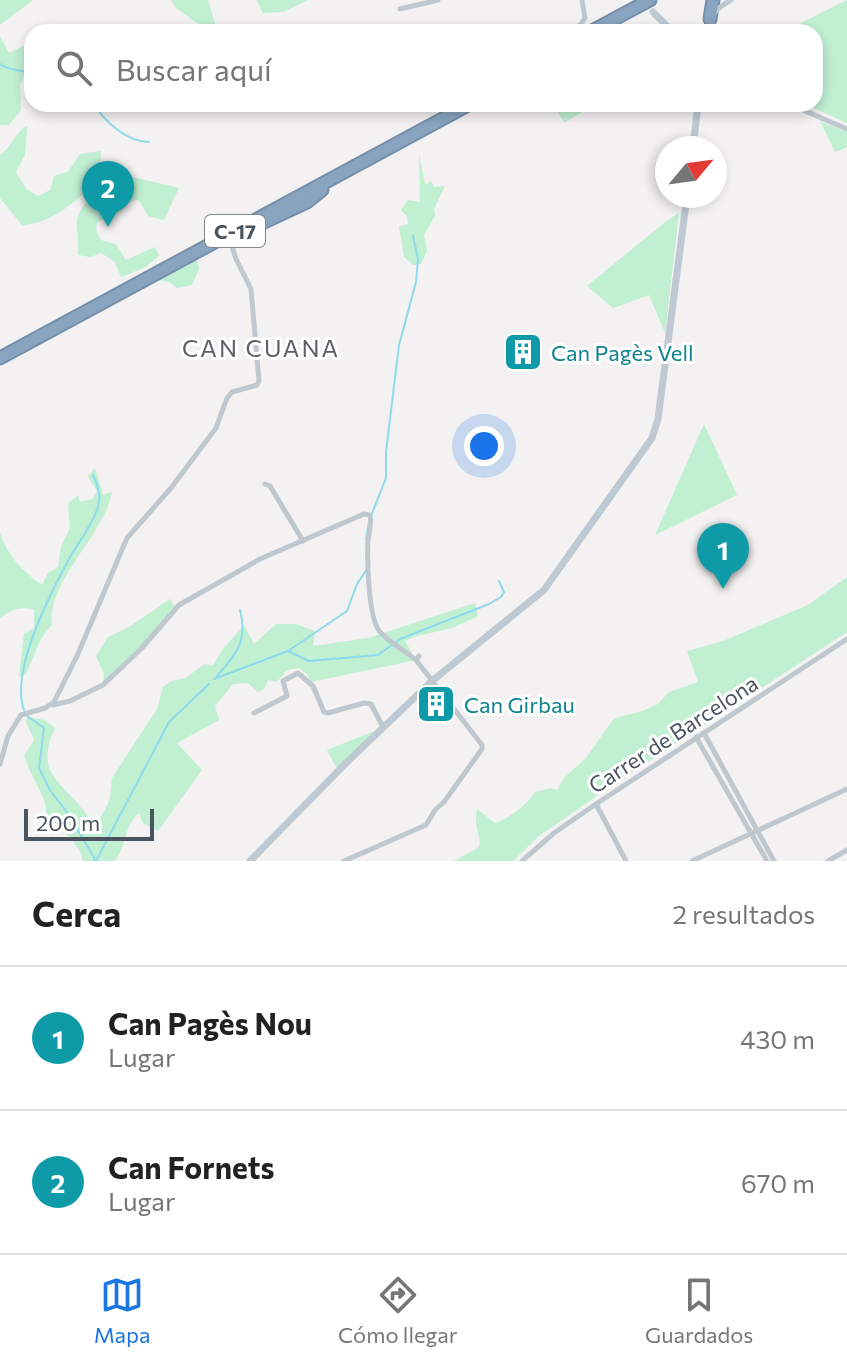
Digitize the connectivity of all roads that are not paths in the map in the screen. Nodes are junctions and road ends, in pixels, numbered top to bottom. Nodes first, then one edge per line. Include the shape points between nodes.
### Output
1 (438, 0) edge
2 (582, 0) edge
3 (638, 0) edge
4 (663, 0) edge
5 (713, 0) edge
6 (731, 0) edge
7 (400, 9) dead end
8 (653, 9) edge
9 (581, 24) edge
10 (598, 24) edge
11 (612, 24) edge
12 (619, 24) edge
13 (711, 24) edge
14 (712, 24) edge
15 (450, 112) edge
16 (457, 112) edge
17 (696, 112) edge
18 (808, 112) edge
19 (847, 129) edge
20 (694, 136) edge
21 (685, 208) edge
22 (229, 235) junction
23 (0, 352) edge
24 (0, 358) edge
25 (265, 484) dead end
26 (304, 542) junction
27 (847, 639) edge
28 (432, 681) junction
29 (48, 706) junction
30 (254, 713) dead end
31 (383, 727) junction
32 (704, 733) junction
33 (696, 737) junction
34 (0, 764) edge
35 (846, 790) edge
36 (596, 804) junction
37 (754, 831) junction
38 (847, 850) edge
39 (250, 861) edge
40 (344, 861) edge
41 (522, 861) edge
42 (626, 861) edge
43 (692, 861) edge
44 (767, 861) edge
45 (774, 861) edge
46 (828, 861) edge

1 - 7 street
2 - 9 street
3 - 10 highway
4 - 12 highway
5 - 13 highway
6 - 14 street via 719,7
8 - 11 highway
15 - 23 highway, C-17
16 - 22 highway, C-17 via 445,124 415,134 322,184 306,203
17 - 20 street
18 - 19 street
21 - 28 street via 652,438 544,590
22 - 24 highway, C-17
22 - 29 street via 251,289 259,381 232,392 216,428 127,538 77,656
25 - 26 street
26 - 28 street via 370,515 367,586 378,631 418,658
26 - 29 street via 260,559 179,605 103,685
27 - 32 street, Carrer de Barcelona
28 - 31 street
28 - 40 street via 482,749 426,825
29 - 34 street via 21,715
30 - 31 street via 287,696 283,681 298,673 313,686 324,712 371,704
31 - 39 street
32 - 33 street, Carrer de Barcelona
32 - 37 street
33 - 36 street, Carrer de Barcelona
33 - 37 street
35 - 37 street
36 - 41 street, Carrer de Barcelona
36 - 42 street
37 - 43 street
37 - 44 street
37 - 45 street
38 - 46 street

